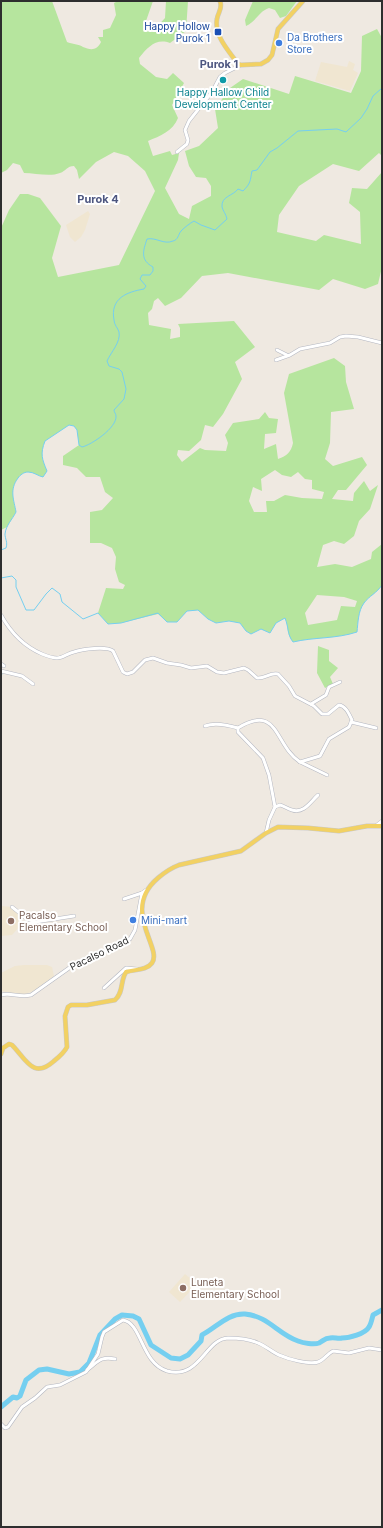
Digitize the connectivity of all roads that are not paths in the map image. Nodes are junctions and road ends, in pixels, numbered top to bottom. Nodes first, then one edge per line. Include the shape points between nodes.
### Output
1 (220, 1) edge
2 (303, 1) edge
3 (241, 65) junction
4 (177, 152) dead end
5 (382, 343) edge
6 (277, 350) dead end
7 (287, 355) junction
8 (276, 360) dead end
9 (1, 615) edge
10 (1, 671) edge
11 (340, 682) dead end
12 (33, 684) dead end
13 (311, 704) junction
14 (351, 722) junction
15 (205, 726) dead end
16 (238, 728) junction
17 (376, 728) dead end
18 (300, 762) junction
19 (327, 775) dead end
20 (318, 795) dead end
21 (275, 807) junction
22 (382, 821) edge
23 (380, 825) edge
24 (266, 833) junction
25 (144, 892) junction
26 (124, 899) dead end
27 (12, 907) dead end
28 (74, 916) dead end
29 (35, 922) junction
30 (29, 924) dead end
31 (138, 970) junction
32 (104, 988) dead end
33 (1, 995) edge
34 (1, 1054) edge
35 (382, 1350) edge
36 (115, 1359) dead end
37 (86, 1372) junction
38 (1, 1424) edge

1 - 3 main road via 221,9 217,20 220,36
2 - 3 main road via 278,29 272,55 268,60 261,64
3 - 4 street via 220,77 185,130 187,144
5 - 7 street via 346,336 330,343 300,348
6 - 7 street
7 - 8 street
9 - 13 street via 26,646 54,658 75,651 106,648 113,651 123,672 127,674 133,672 145,660 154,658 191,668 207,666 224,673 244,668 260,679 275,673 295,696
10 - 12 street via 22,676
11 - 13 street via 329,687 326,696
13 - 14 street via 322,714 328,714 341,705 349,713
14 - 17 street
14 - 18 street via 329,740 320,756
15 - 16 street via 224,725
16 - 18 street via 256,720 269,722 285,749
16 - 21 street via 238,732 263,758 269,774
18 - 19 street
20 - 21 street via 299,811 280,805
21 - 24 street
22 - 23 street
23 - 24 main road via 339,831 285,827 272,829
24 - 25 main road via 241,851 173,867
25 - 26 street
25 - 31 main road via 142,919 154,956 149,966
25 - 33 street, Pacalso Road via 135,930 130,939 72,966 30,995
27 - 29 street
28 - 29 street
29 - 30 street
31 - 32 street via 126,968
31 - 34 main road via 124,975 122,990 116,1000 68,1006 65,1016 67,1047 49,1066 42,1069 33,1068 10,1044 3,1048
35 - 37 street via 370,1348 349,1353 333,1351 319,1362 306,1362 281,1356 258,1342 226,1338 218,1340 196,1364 176,1373 162,1369 154,1362 145,1351 136,1330 123,1320 104,1332 98,1354
36 - 37 street via 103,1358
37 - 38 street via 47,1387 22,1407 8,1427 5,1428

